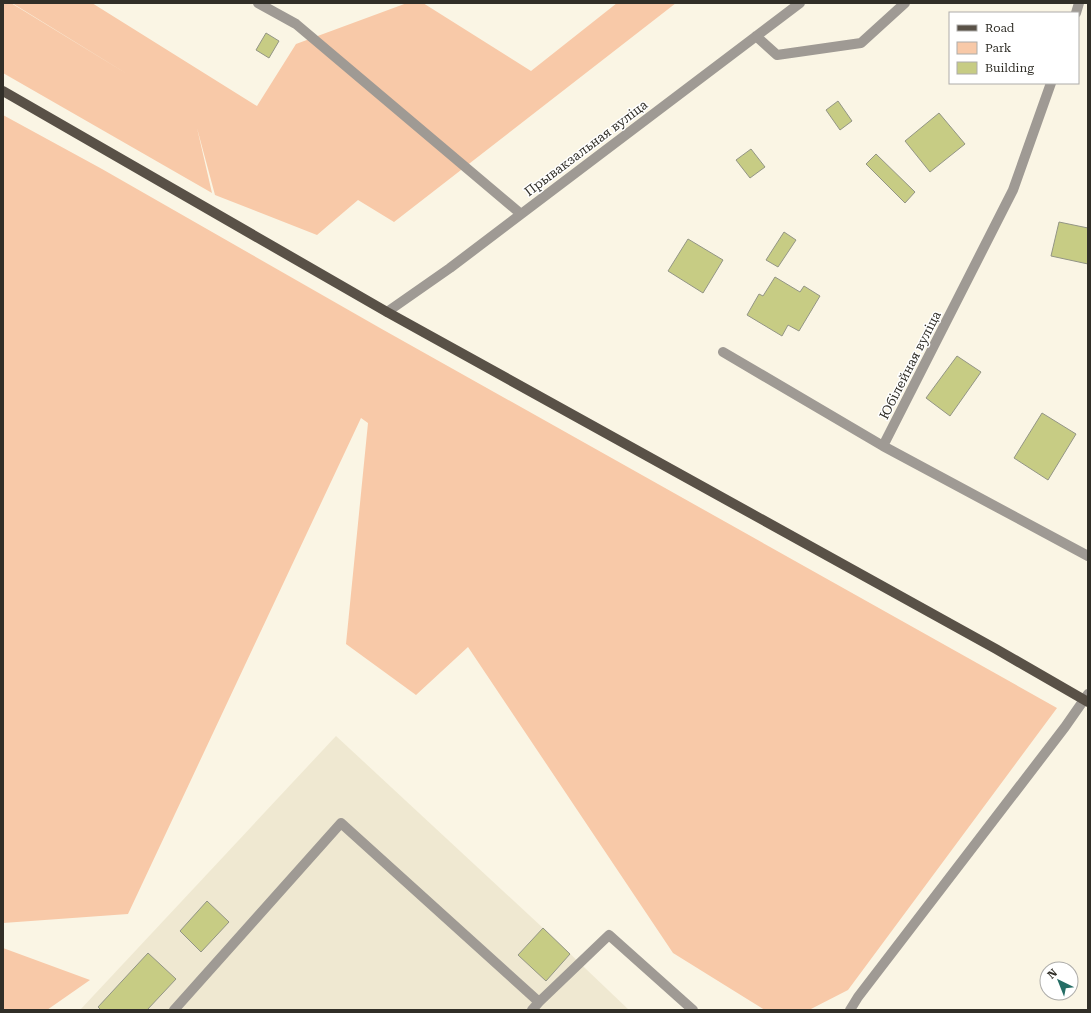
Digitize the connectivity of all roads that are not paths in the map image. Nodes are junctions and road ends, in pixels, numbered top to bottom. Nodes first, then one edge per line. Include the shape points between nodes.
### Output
1 (258, 3) edge
2 (800, 3) edge
3 (905, 3) edge
4 (756, 36) junction
5 (1051, 84) edge
6 (3, 92) edge
7 (521, 214) junction
8 (387, 312) junction
9 (723, 352) dead end
10 (883, 446) junction
11 (1088, 556) edge
12 (1087, 699) edge
13 (858, 997) junction
14 (535, 1006) edge
15 (174, 1010) edge
16 (693, 1010) edge
17 (842, 1010) edge
18 (850, 1010) edge

1 - 7 street via 296,24
2 - 4 street, Прывакзальная вуліца
3 - 4 street via 861,43 777,54
4 - 7 street, Прывакзальная вуліца
5 - 10 street, Юбілейная вуліца via 1013,190
6 - 8 main road
7 - 8 street, Прывакзальная вуліца
8 - 12 main road
9 - 10 street
10 - 11 street
12 - 13 street
13 - 17 street
13 - 18 street
14 - 15 street via 341,823
14 - 16 street via 609,935

